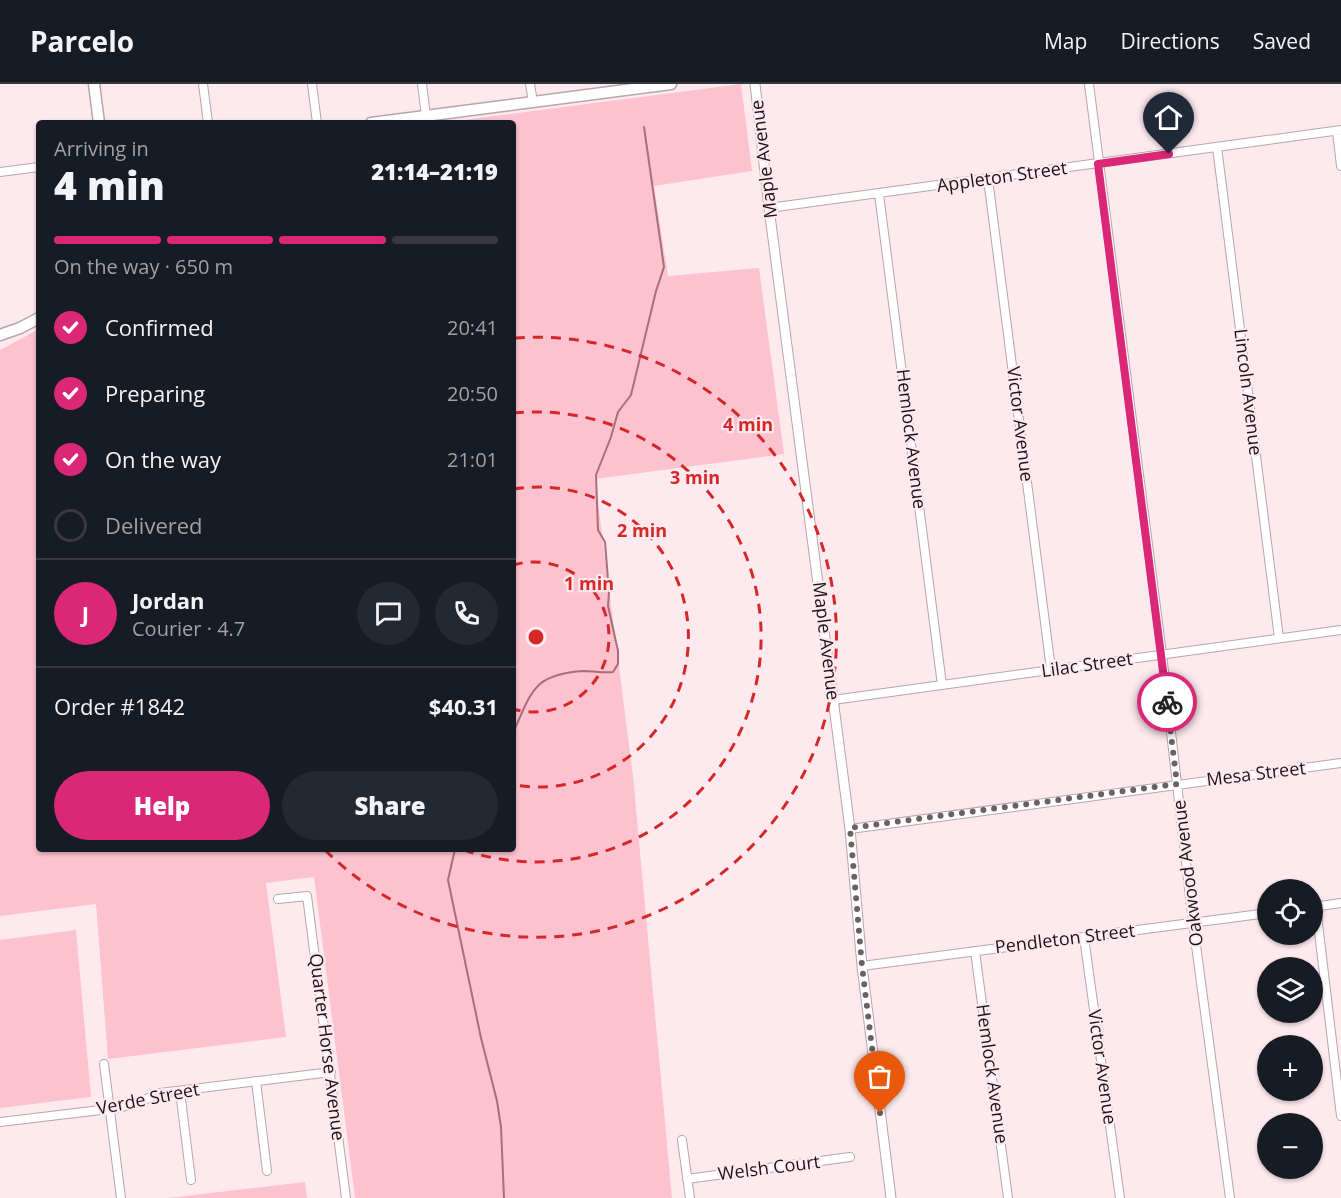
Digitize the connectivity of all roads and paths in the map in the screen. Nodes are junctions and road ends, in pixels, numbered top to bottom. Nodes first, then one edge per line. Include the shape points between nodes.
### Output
1 (94, 84) edge
2 (203, 84) edge
3 (312, 84) edge
4 (422, 84) edge
5 (530, 84) edge
6 (671, 84) edge
7 (755, 84) edge
8 (1089, 84) edge
9 (641, 86) edge
10 (533, 102) junction
11 (426, 116) junction
12 (99, 120) edge
13 (208, 120) edge
14 (317, 120) edge
15 (394, 120) edge
16 (1339, 130) edge
17 (1217, 147) junction
18 (1098, 164) junction
19 (1341, 166) edge
20 (36, 167) edge
21 (0, 172) edge
22 (988, 179) junction
23 (879, 194) junction
24 (769, 208) junction
25 (36, 320) edge
26 (0, 335) edge
27 (1341, 630) edge
28 (1279, 638) junction
29 (1162, 654) junction
30 (1051, 669) junction
31 (942, 685) junction
32 (833, 700) junction
33 (1341, 763) edge
34 (1177, 784) junction
35 (850, 828) junction
36 (278, 899) dead end
37 (1341, 903) edge
38 (1323, 906) edge
39 (1257, 914) edge
40 (1193, 923) junction
41 (1084, 937) junction
42 (1319, 945) edge
43 (975, 951) junction
44 (862, 966) junction
45 (104, 1064) dead end
46 (331, 1072) junction
47 (256, 1081) junction
48 (180, 1091) junction
49 (109, 1109) junction
50 (1341, 1116) edge
51 (0, 1122) edge
52 (682, 1140) dead end
53 (850, 1157) dead end
54 (267, 1171) dead end
55 (687, 1179) junction
56 (191, 1180) dead end
57 (121, 1198) edge
58 (346, 1198) edge
59 (690, 1198) edge
60 (891, 1198) edge
61 (1008, 1198) edge
62 (1120, 1198) edge
63 (1230, 1198) edge

1 - 12 main road
2 - 13 street
3 - 14 street
4 - 11 street
5 - 10 street
6 - 9 main road
7 - 24 street, Maple Avenue
8 - 18 street, Oakwood Avenue
9 - 10 main road
10 - 11 main road
11 - 15 main road
16 - 17 street, Appleton Street
16 - 19 street
17 - 18 street, Appleton Street
17 - 28 street, Lincoln Avenue
18 - 22 street, Appleton Street
18 - 29 street, Oakwood Avenue
20 - 21 street
22 - 23 street, Appleton Street
22 - 30 street, Victor Avenue
23 - 24 street, Appleton Street
23 - 31 street, Hemlock Avenue
24 - 32 street, Maple Avenue
25 - 26 main road
27 - 28 street, Lilac Street
28 - 29 street, Lilac Street
29 - 30 street, Lilac Street
29 - 34 street, Oakwood Avenue
30 - 31 street, Lilac Street
31 - 32 street, Lilac Street
32 - 35 street, Maple Avenue
33 - 34 street, Mesa Street
34 - 35 street, Mesa Street
34 - 40 street, Oakwood Avenue
35 - 44 street, Maple Avenue
36 - 46 street, Quarter Horse Avenue via 307,896
37 - 38 street
39 - 40 street, Pendleton Street
40 - 41 street, Pendleton Street
40 - 63 street, Oakwood Avenue
41 - 43 street, Pendleton Street
41 - 62 street, Victor Avenue
42 - 50 street
43 - 44 street, Pendleton Street
43 - 61 street, Hemlock Avenue
44 - 60 street, Maple Avenue
45 - 49 street
46 - 47 street, Verde Street
46 - 58 street, Quarter Horse Avenue
47 - 48 street, Verde Street
47 - 54 street
48 - 49 street, Verde Street
48 - 56 street
49 - 51 street, Verde Street
49 - 57 street
52 - 55 street
53 - 55 street, Welsh Court
55 - 59 street

